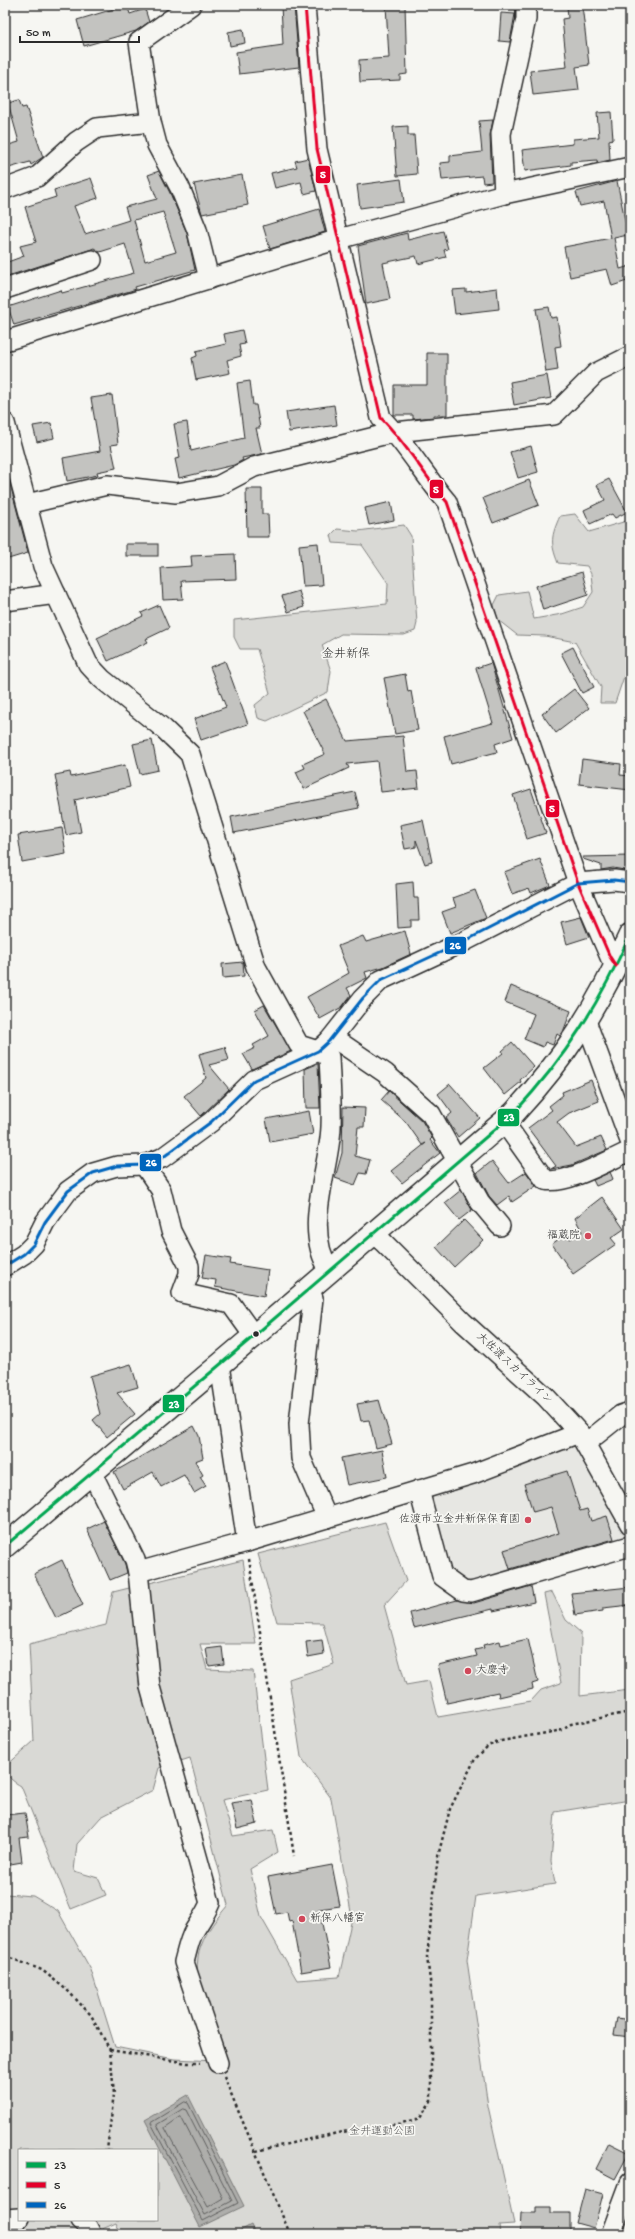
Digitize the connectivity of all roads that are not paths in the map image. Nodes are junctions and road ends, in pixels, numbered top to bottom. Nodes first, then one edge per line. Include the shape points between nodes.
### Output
1 (191, 5) edge
2 (305, 5) edge
3 (526, 5) edge
4 (151, 122) junction
5 (630, 167) edge
6 (5, 189) edge
7 (504, 194) junction
8 (339, 239) junction
9 (92, 260) dead end
10 (209, 279) junction
11 (5, 289) edge
12 (5, 341) edge
13 (630, 356) edge
14 (5, 423) edge
15 (395, 432) junction
16 (27, 504) junction
17 (56, 594) junction
18 (5, 601) edge
19 (630, 882) edge
20 (578, 883) junction
21 (630, 935) edge
22 (616, 966) junction
23 (586, 1021) junction
24 (324, 1046) junction
25 (504, 1122) junction
26 (630, 1141) edge
27 (630, 1151) edge
28 (456, 1162) junction
29 (144, 1165) junction
30 (500, 1226) dead end
31 (374, 1233) junction
32 (5, 1266) edge
33 (330, 1271) junction
34 (309, 1289) junction
35 (254, 1336) junction
36 (220, 1365) junction
37 (630, 1412) edge
38 (583, 1438) junction
39 (92, 1473) junction
40 (419, 1490) junction
41 (327, 1518) junction
42 (630, 1524) edge
43 (247, 1542) junction
44 (5, 1546) edge
45 (630, 1546) edge
46 (138, 1572) junction
47 (218, 2063) road end
48 (630, 2184) edge
49 (18, 2218) edge
50 (5, 2219) edge
51 (82, 2221) edge
52 (91, 2234) edge
53 (611, 2234) edge

1 - 4 street via 139,42
2 - 8 street via 317,149
3 - 7 street via 526,19 502,134
4 - 6 street via 98,128 76,142 37,177
4 - 10 street via 157,145 180,188 197,230
5 - 7 street
7 - 8 street
8 - 10 street
8 - 15 street via 381,418
9 - 11 street
10 - 12 street
13 - 15 street via 596,373 554,415
14 - 16 street
15 - 16 street via 254,467 218,486 176,494 107,485
15 - 20 street via 446,502
16 - 17 street via 43,566
17 - 18 street
17 - 24 street via 88,664 190,754 256,967 300,1045
19 - 20 street via 614,880
20 - 22 street
20 - 24 street via 465,941 381,980
21 - 22 highway
22 - 23 highway
23 - 25 highway via 539,1086
23 - 26 street
24 - 28 street via 341,1044 385,1073 431,1114
24 - 29 street via 254,1080 211,1122 187,1141 162,1158
24 - 33 street via 329,1057 331,1128 318,1219 323,1260
25 - 27 street via 545,1180 551,1182 564,1180
25 - 28 highway
28 - 30 street via 480,1202
28 - 31 highway
29 - 32 street via 117,1166 93,1173 68,1191 45,1222 34,1244
29 - 35 street via 161,1190 171,1231 189,1266 189,1274 182,1293 231,1304
31 - 33 highway
31 - 38 street, 大佐渡スカイライン via 463,1322 546,1397
33 - 34 highway
34 - 35 highway
34 - 41 street via 312,1298 299,1424 301,1458
35 - 36 highway
36 - 39 highway
36 - 43 street
37 - 38 street
38 - 40 street
38 - 42 street, 大佐渡スカイライン
39 - 44 highway
39 - 46 street via 135,1560
40 - 41 street
40 - 45 street via 442,1576 463,1591 470,1592
41 - 43 street
43 - 46 street
46 - 47 street via 150,1687 210,1903 194,1931 184,1962
48 - 53 street
49 - 50 street
51 - 52 street

